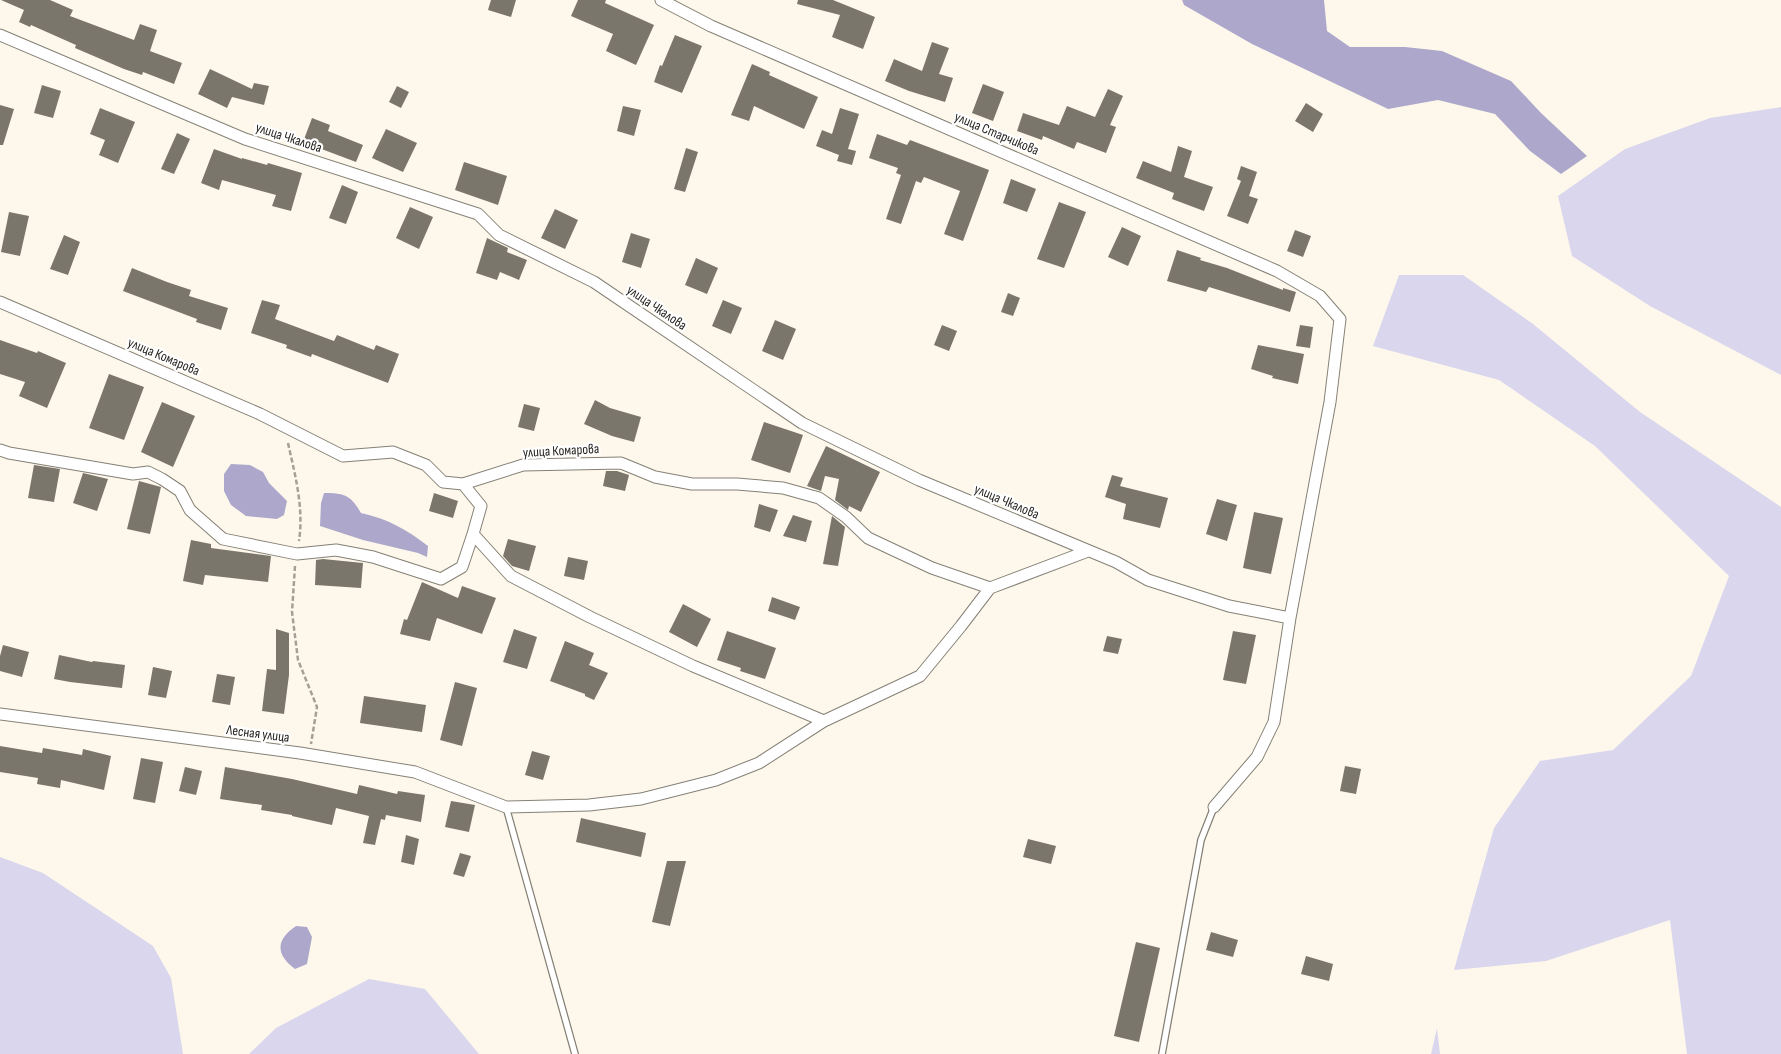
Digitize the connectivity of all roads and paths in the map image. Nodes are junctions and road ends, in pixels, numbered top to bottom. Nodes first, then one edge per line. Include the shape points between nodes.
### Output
1 (660, 0) edge
2 (0, 35) edge
3 (0, 302) edge
4 (284, 426) junction
5 (0, 450) edge
6 (463, 484) junction
7 (472, 534) junction
8 (1088, 550) junction
9 (297, 554) junction
10 (990, 588) junction
11 (1290, 618) junction
12 (0, 714) edge
13 (824, 722) junction
14 (310, 755) junction
15 (506, 807) junction
16 (1214, 807) joint
17 (575, 1054) edge
18 (1162, 1054) edge

1 - 11 street, улица Старчикова via 711,26 1276,271 1320,296 1340,319 1330,402
2 - 8 street, улица Чкалова via 245,139 478,214 499,235 594,282 802,423 919,480
3 - 4 street, улица Комарова
4 - 6 street, улица Комарова via 344,456 393,452 426,466 444,482
4 - 9 path via 297,485 301,522
5 - 9 street via 133,474 148,472 180,491 190,510 223,539
6 - 7 street via 481,506
6 - 10 street, улица Комарова via 523,465 621,462 655,477 692,484 783,488 819,498 868,538 932,568
7 - 9 street via 462,567 441,579 373,557 336,550
7 - 13 street via 511,576 693,666
8 - 10 street
8 - 11 street, улица Чкалова via 1157,583 1229,606
9 - 14 path via 292,612 298,660 317,707
10 - 13 street via 920,676
11 - 16 street, улица Старчикова via 1274,722 1258,757
12 - 14 street, Лесная улица
13 - 15 street via 759,763 716,780 641,799 589,805
14 - 15 street, Лесная улица via 415,772
15 - 17 lane
16 - 18 lane via 1201,840

